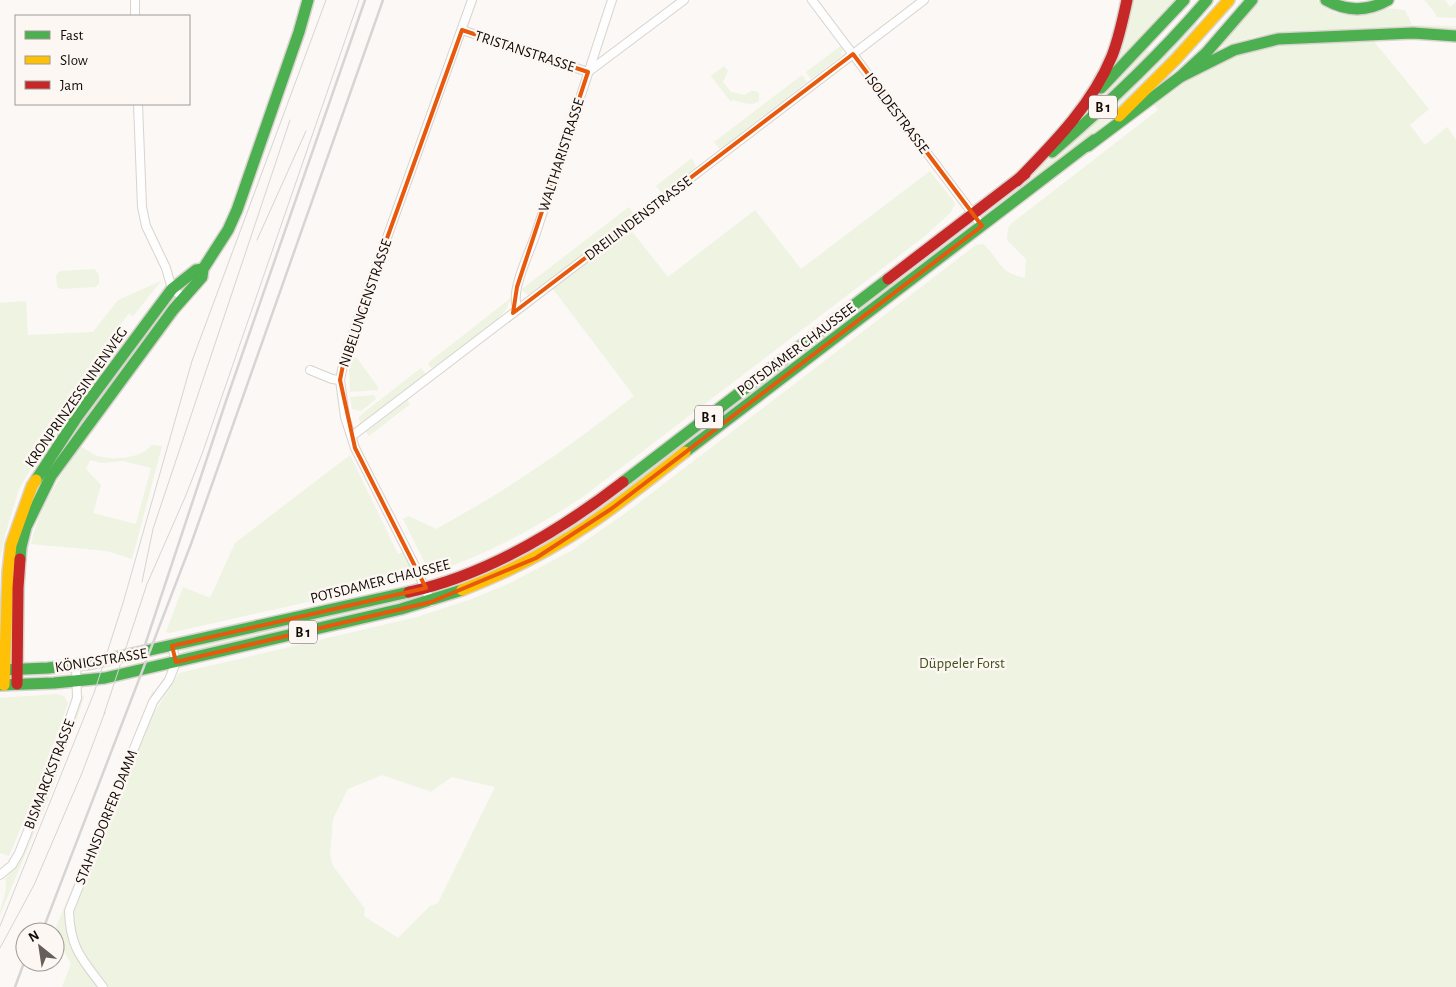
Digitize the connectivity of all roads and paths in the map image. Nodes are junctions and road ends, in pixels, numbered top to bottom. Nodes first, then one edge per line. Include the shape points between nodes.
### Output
1 (135, 0) edge
2 (308, 0) edge
3 (472, 0) edge
4 (612, 0) edge
5 (684, 0) edge
6 (812, 0) edge
7 (924, 0) edge
8 (1127, 0) edge
9 (1184, 0) edge
10 (1207, 0) edge
11 (1229, 0) edge
12 (1252, 0) edge
13 (1326, 0) edge
14 (1388, 0) edge
15 (135, 15) edge
16 (462, 30) junction
17 (1456, 36) edge
18 (853, 54) junction
19 (588, 72) junction
20 (1180, 77) junction
21 (1087, 103) junction
22 (138, 105) edge
23 (1088, 146) junction
24 (1017, 181) junction
25 (974, 214) junction
26 (982, 226) junction
27 (203, 269) junction
28 (172, 289) junction
29 (183, 297) junction
30 (518, 309) junction
31 (310, 370) dead end
32 (340, 380) junction
33 (352, 436) junction
34 (59, 442) junction
35 (70, 450) junction
36 (426, 588) junction
37 (430, 602) junction
38 (5, 638) junction
39 (17, 638) junction
40 (172, 646) junction
41 (176, 662) junction
42 (76, 665) junction
43 (2, 670) edge
44 (17, 670) junction
45 (77, 682) junction
46 (17, 684) junction
47 (2, 685) edge
48 (0, 876) edge
49 (103, 987) edge

1 - 15 street
2 - 27 main road, KRONPRINZESSINNENWEG via 236,210 228,230
3 - 16 street, NIBELUNGENSTRASSE
4 - 19 street, WALTHARISTRASSE
5 - 19 street, TRISTANSTRASSE
6 - 18 street, ISOLDESTRASSE
7 - 18 street, DREILINDENSTRASSE
8 - 21 main road via 1112,56
9 - 21 main road
10 - 24 main road, POTSDAMER CHAUSSEE / B 1 via 1129,83
11 - 23 main road, POTSDAMER CHAUSSEE / B 1 via 1176,59
12 - 20 main road via 1206,53
13 - 14 main road via 1342,8 1356,10 1374,8
16 - 19 street, TRISTANSTRASSE
16 - 32 street, NIBELUNGENSTRASSE via 345,355
17 - 20 main road via 1413,33 1278,40 1234,50
18 - 25 street, ISOLDESTRASSE
18 - 30 street, DREILINDENSTRASSE
19 - 30 street, WALTHARISTRASSE via 517,287 515,304
20 - 23 main road
21 - 24 main road
22 - 28 street via 144,219
23 - 26 main road, POTSDAMER CHAUSSEE / B 1
24 - 25 main road, POTSDAMER CHAUSSEE / B 1
25 - 26 street, ISOLDESTRASSE
25 - 36 main road, POTSDAMER CHAUSSEE / B 1 via 585,511 506,557
26 - 37 main road, POTSDAMER CHAUSSEE / B 1 via 592,523 506,573
27 - 28 main road, KRONPRINZESSINNENWEG via 196,270
27 - 29 main road, KRONPRINZESSINNENWEG via 202,277
28 - 29 street
28 - 34 main road, KRONPRINZESSINNENWEG
29 - 35 main road, KRONPRINZESSINNENWEG
30 - 33 street, DREILINDENSTRASSE
31 - 32 street
32 - 33 street, NIBELUNGENSTRASSE via 345,417
33 - 36 street, NIBELUNGENSTRASSE via 355,448
34 - 35 main road
34 - 38 main road, KRONPRINZESSINNENWEG via 32,486 11,545
35 - 39 main road, KRONPRINZESSINNENWEG via 41,492 20,547
36 - 37 street, NIBELUNGENSTRASSE
36 - 40 main road, POTSDAMER CHAUSSEE / B 1
37 - 41 main road, POTSDAMER CHAUSSEE / B 1
38 - 39 main road
38 - 43 main road, KRONPRINZESSINNENWEG
39 - 44 main road, KRONPRINZESSINNENWEG
40 - 41 street
40 - 42 main road, KÖNIGSTRASSE / B 1
41 - 45 main road, KÖNIGSTRASSE / B 1
41 - 49 street, STAHNSDORFER DAMM via 143,725 69,911 72,941
42 - 44 main road, KÖNIGSTRASSE / B 1
42 - 45 street, BISMARCKSTRASSE
43 - 44 main road, KÖNIGSTRASSE / B 1
43 - 47 main road, KRONPRINZESSINNENWEG
44 - 46 main road, KRONPRINZESSINNENWEG
45 - 46 main road, KÖNIGSTRASSE / B 1
45 - 48 street, BISMARCKSTRASSE via 77,698 50,776 19,853
46 - 47 main road, KÖNIGSTRASSE / B 1

